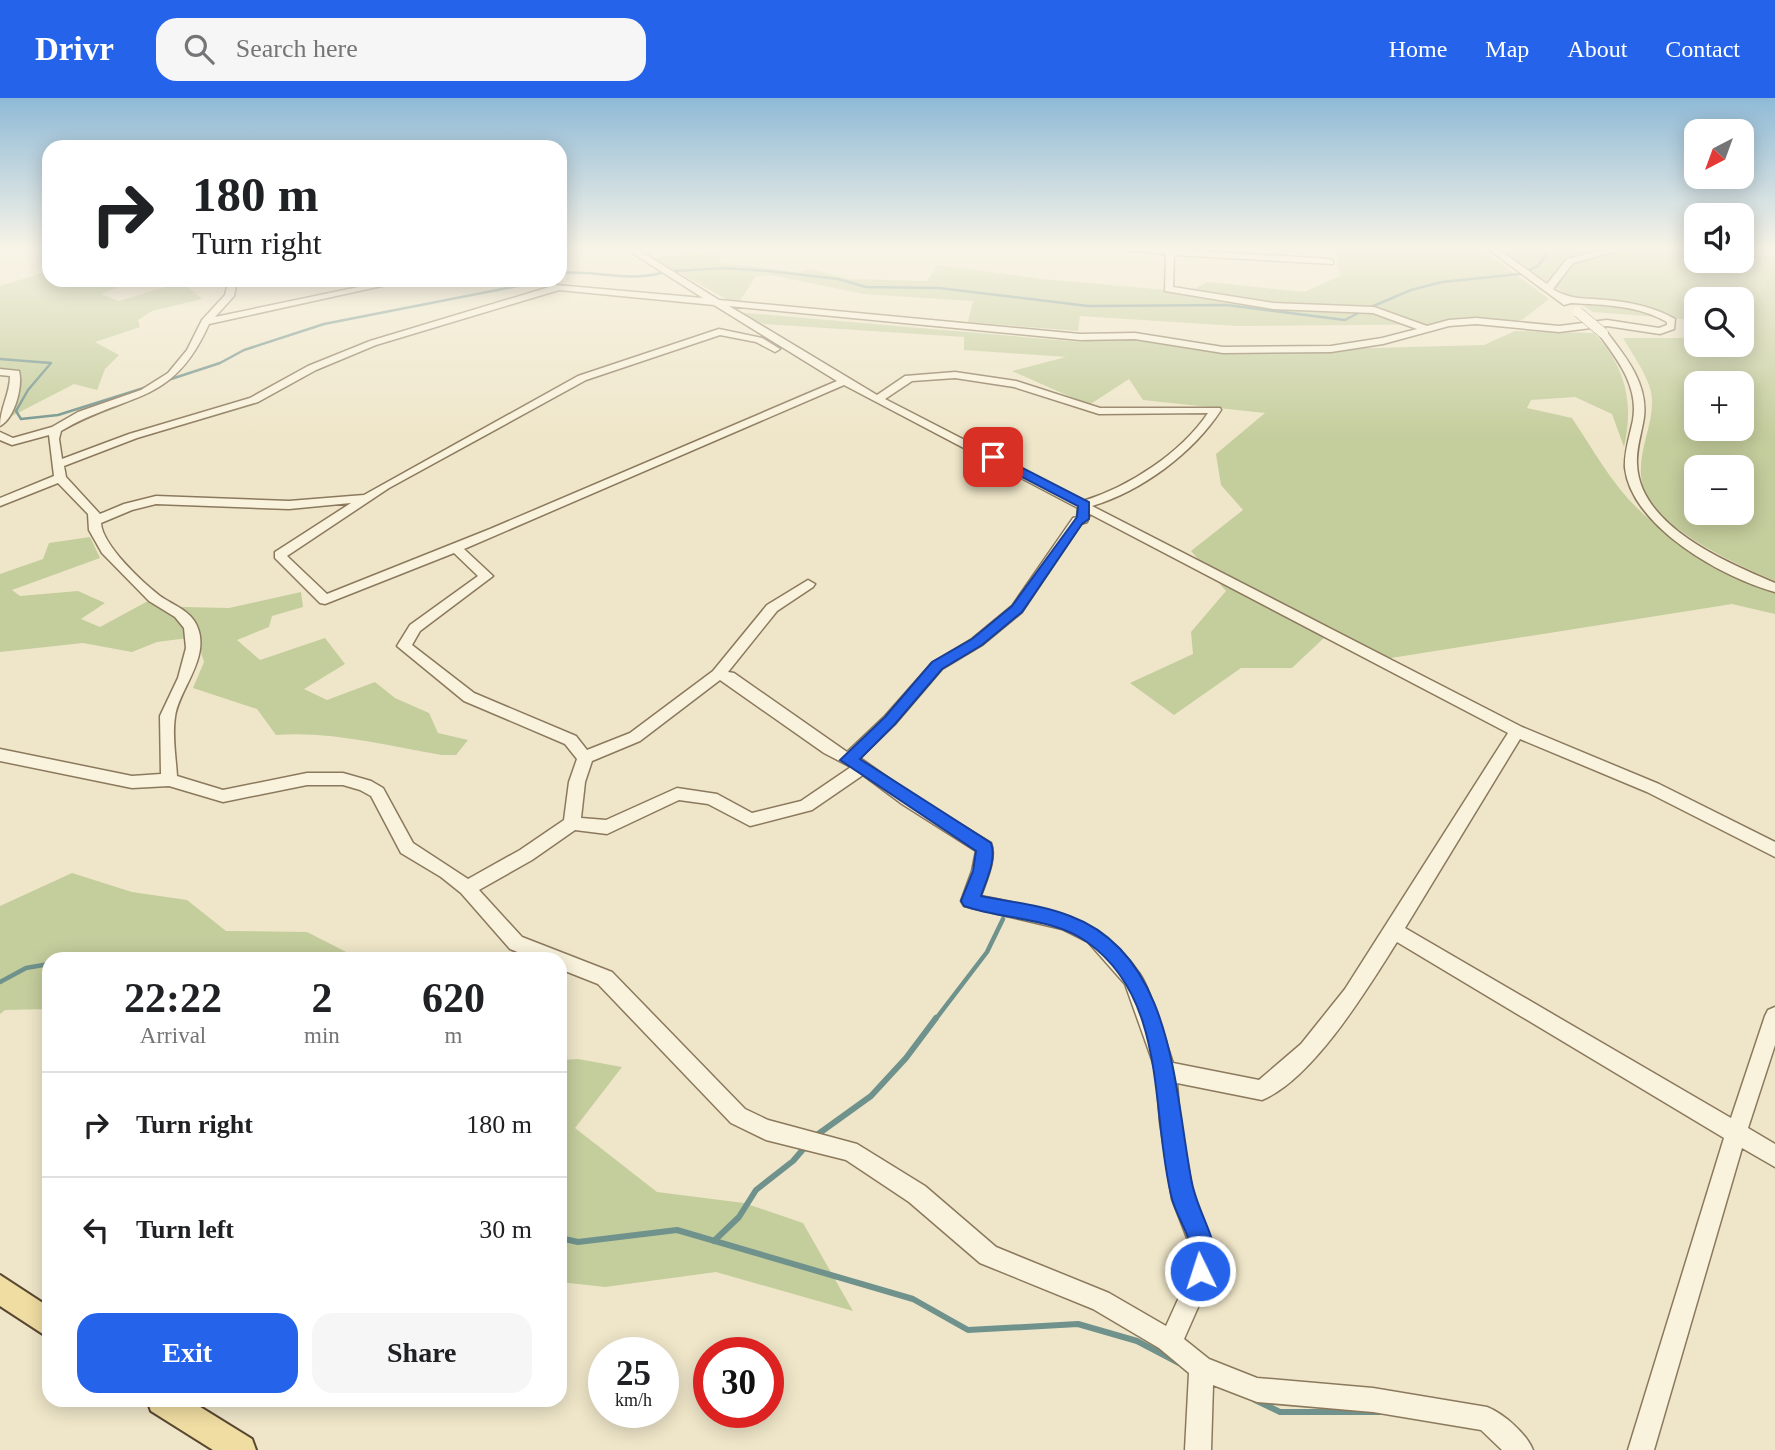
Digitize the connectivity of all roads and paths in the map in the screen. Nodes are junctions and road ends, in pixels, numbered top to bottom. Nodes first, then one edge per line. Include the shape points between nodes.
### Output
1 (214, 312) edge
2 (252, 312) edge
3 (482, 312) edge
4 (736, 312) edge
5 (836, 312) edge
6 (1380, 312) edge
7 (1578, 312) edge
8 (1652, 312) edge
9 (205, 322) junction
10 (1424, 328) junction
11 (816, 363) junction
12 (0, 372) edge
13 (845, 381) junction
14 (877, 399) junction
15 (0, 423) edge
16 (57, 429) junction
17 (0, 435) edge
18 (58, 464) junction
19 (60, 478) junction
20 (369, 498) junction
21 (0, 502) edge
22 (1085, 505) junction
23 (95, 521) junction
24 (456, 548) junction
25 (808, 584) dead end
26 (1775, 588) edge
27 (718, 674) junction
28 (1517, 731) junction
29 (0, 755) edge
30 (585, 757) junction
31 (855, 763) junction
32 (169, 780) junction
33 (572, 823) junction
34 (1775, 850) edge
35 (467, 888) junction
36 (1394, 931) junction
37 (538, 952) edge
38 (567, 963) edge
39 (1775, 1016) edge
40 (1166, 1071) junction
41 (1736, 1133) junction
42 (1775, 1156) edge
43 (0, 1289) edge
44 (42, 1319) edge
45 (1170, 1343) junction
46 (1201, 1368) junction
47 (173, 1407) edge
48 (242, 1450) edge
49 (1198, 1450) edge
50 (1520, 1450) edge
51 (1641, 1450) edge

1 - 9 street
2 - 9 street
3 - 18 street via 373,343 312,368 254,400
4 - 11 street
5 - 10 street via 1080,337 1135,336 1223,350 1331,349
6 - 10 street
7 - 26 street, bridge via 1603,333 1637,386 1639,414 1630,465 1647,508 1689,544
8 - 10 street via 1667,317 1671,327 1660,331 1607,323 1559,329 1476,321
9 - 16 street via 192,351 167,378
11 - 13 street
11 - 20 street via 732,333 707,335 582,378
12 - 15 street via 15,373 15,390
13 - 14 street
13 - 24 street
14 - 22 street
14 - 22 street via 909,378 955,375 1016,384 1099,411 1216,410 1150,474
16 - 17 street via 12,442
16 - 18 street via 52,439
18 - 19 street
19 - 21 street
19 - 23 street via 94,513
20 - 23 street via 289,505 156,500
20 - 24 street via 279,555 325,600
22 - 28 street
22 - 31 street via 1083,519 1017,609 977,642 937,666
23 - 32 street via 106,550 191,627 193,648 185,678 167,716
24 - 30 street via 486,576 415,628 404,646 469,697 571,740
25 - 27 street via 772,608
27 - 30 street via 635,737
27 - 31 street
28 - 34 street via 1653,788
28 - 36 street
29 - 32 street via 132,782
30 - 33 street
31 - 33 street via 806,806 750,820 711,797 677,794 607,827
31 - 40 street via 985,848 970,901 1066,922 1094,937 1133,979
32 - 35 street via 223,796 307,779 343,779 365,785 377,792 407,848
33 - 35 street
35 - 37 street via 516,943
36 - 40 street via 1287,1075 1262,1090
36 - 41 street
38 - 45 street via 605,978 738,1116 766,1130 850,1151 917,1194 988,1255 1101,1301
39 - 41 street
40 - 45 street via 1183,1199 1205,1256
41 - 42 street
41 - 51 street
43 - 44 main road
45 - 46 street
46 - 49 street
46 - 50 street via 1257,1390 1373,1400 1487,1419
47 - 48 main road

